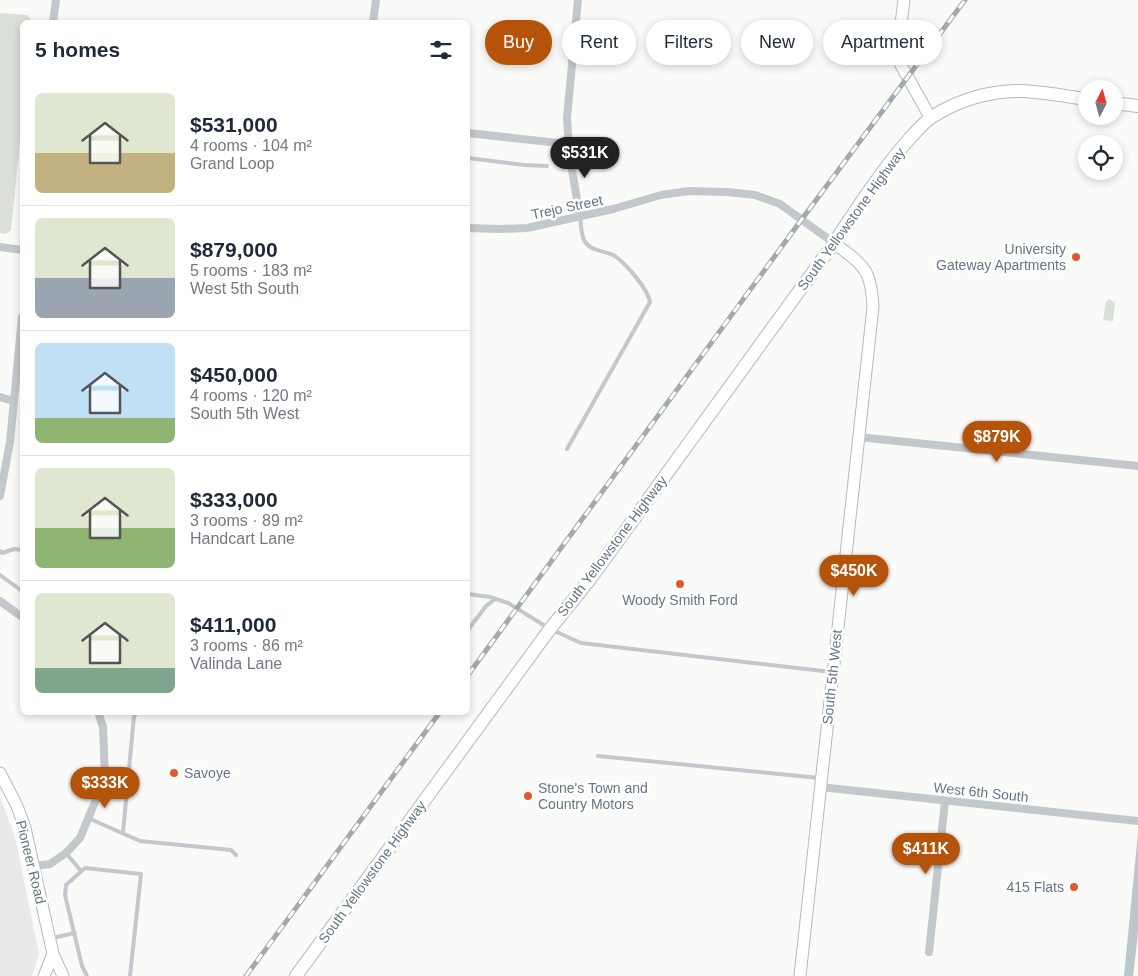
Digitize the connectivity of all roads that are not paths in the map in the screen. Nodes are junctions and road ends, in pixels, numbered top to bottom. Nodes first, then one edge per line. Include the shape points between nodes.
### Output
1 (56, 0) edge
2 (376, 0) edge
3 (578, 0) edge
4 (904, 0) edge
5 (53, 20) edge
6 (373, 20) edge
7 (1078, 98) edge
8 (1123, 104) edge
9 (1138, 106) edge
10 (930, 118) junction
11 (470, 133) edge
12 (568, 144) junction
13 (470, 158) edge
14 (547, 166) dead end
15 (580, 217) junction
16 (470, 228) edge
17 (834, 243) junction
18 (0, 247) edge
19 (20, 250) edge
20 (20, 338) edge
21 (0, 397) edge
22 (14, 401) junction
23 (858, 437) junction
24 (567, 449) dead end
25 (1138, 466) edge
26 (0, 496) edge
27 (20, 550) edge
28 (1, 552) edge
29 (0, 559) edge
30 (0, 576) edge
31 (20, 590) edge
32 (470, 594) edge
33 (495, 599) junction
34 (0, 602) edge
35 (20, 616) edge
36 (470, 627) edge
37 (550, 629) junction
38 (833, 672) junction
39 (99, 715) edge
40 (135, 715) edge
41 (598, 756) dead end
42 (0, 773) edge
43 (821, 783) junction
44 (945, 801) junction
45 (88, 818) junction
46 (1138, 821) edge
47 (123, 833) junction
48 (66, 853) junction
49 (236, 855) dead end
50 (35, 866) junction
51 (81, 871) junction
52 (74, 934) junction
53 (49, 938) junction
54 (929, 952) dead end
55 (53, 954) junction
56 (44, 976) edge
57 (63, 976) edge
58 (87, 976) edge
59 (130, 976) edge
60 (296, 976) edge
61 (800, 976) edge

1 - 5 street
2 - 6 street
3 - 12 street via 566,118
4 - 10 street via 899,39 901,65
7 - 10 main road via 1021,91 991,94 963,101
8 - 9 main road
10 - 17 main road, South Yellowstone Highway via 870,189
11 - 12 street
12 - 15 street
13 - 14 lane
15 - 16 street, Trejo Street via 527,228
15 - 17 street, Trejo Street via 661,195 689,191 727,192 755,195 780,204
15 - 24 lane via 584,240 594,250 613,255 624,265 644,289 650,302
17 - 23 street, South 5th West via 862,265 872,292 873,308
17 - 37 main road, South Yellowstone Highway via 591,578
18 - 19 street
20 - 22 street
21 - 22 street
22 - 26 street
23 - 25 street
23 - 38 street, South 5th West
27 - 28 lane
28 - 29 lane
30 - 31 lane
32 - 33 lane
33 - 36 lane
33 - 37 lane via 518,608
34 - 35 street
37 - 38 lane via 581,643
37 - 60 main road, South Yellowstone Highway
38 - 43 street, South 5th West
39 - 45 street via 103,727 105,778
40 - 47 lane
41 - 43 lane
42 - 50 street, Pioneer Road via 17,806
43 - 44 street, West 6th South
43 - 61 street, South 5th West
44 - 46 street, West 6th South
44 - 54 street
45 - 47 lane
45 - 48 street via 80,838
47 - 49 lane via 140,841 231,850
48 - 50 street via 50,864
48 - 51 lane
50 - 53 street, Pioneer Road
51 - 52 lane via 66,886
51 - 59 lane via 84,868 141,874
52 - 53 lane
52 - 58 lane
53 - 55 street, Pioneer Road
55 - 56 street
55 - 57 street, Pioneer Road

